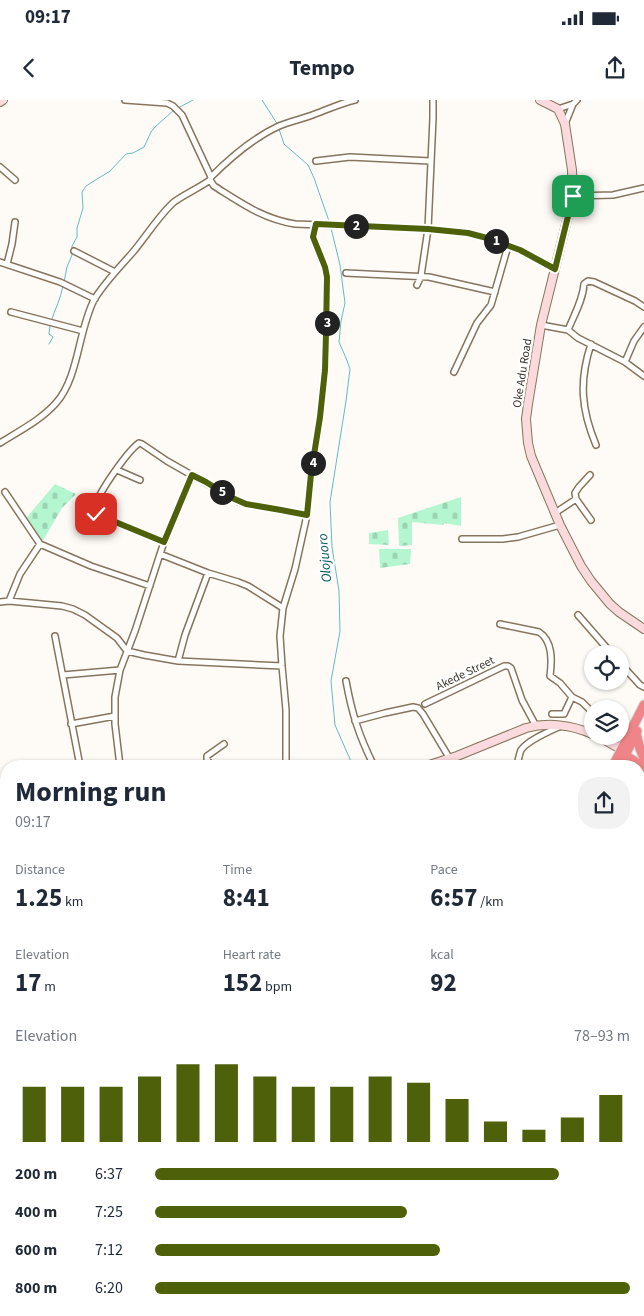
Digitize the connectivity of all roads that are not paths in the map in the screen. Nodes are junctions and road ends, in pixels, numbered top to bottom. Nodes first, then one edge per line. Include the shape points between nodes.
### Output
1 (125, 100) edge
2 (355, 100) edge
3 (433, 100) edge
4 (540, 100) edge
5 (575, 102) edge
6 (558, 109) junction
7 (565, 124) junction
8 (316, 161) dead end
9 (430, 161) junction
10 (0, 167) edge
11 (211, 179) junction
12 (15, 180) dead end
13 (644, 188) edge
14 (573, 196) junction
15 (15, 222) dead end
16 (319, 224) junction
17 (428, 229) junction
18 (508, 246) junction
19 (74, 251) dead end
20 (0, 262) edge
21 (7, 264) junction
22 (555, 269) junction
23 (115, 272) junction
24 (346, 273) dead end
25 (421, 276) junction
26 (417, 285) dead end
27 (495, 292) junction
28 (95, 299) junction
29 (644, 307) edge
30 (11, 312) dead end
31 (541, 325) junction
32 (644, 327) edge
33 (568, 330) junction
34 (83, 331) junction
35 (591, 344) junction
36 (625, 362) junction
37 (454, 372) dead end
38 (644, 376) edge
39 (0, 443) edge
40 (596, 445) dead end
41 (116, 470) junction
42 (192, 475) junction
43 (590, 475) dead end
44 (140, 480) dead end
45 (5, 492) dead end
46 (576, 499) junction
47 (555, 513) junction
48 (307, 515) junction
49 (591, 520) dead end
50 (560, 524) junction
51 (462, 539) dead end
52 (164, 542) junction
53 (40, 544) junction
54 (160, 554) junction
55 (208, 572) junction
56 (150, 586) junction
57 (9, 601) junction
58 (0, 602) edge
59 (283, 608) junction
60 (578, 615) dead end
61 (500, 624) dead end
62 (644, 629) edge
63 (55, 636) dead end
64 (604, 645) edge
65 (127, 651) junction
66 (178, 661) junction
67 (282, 666) junction
68 (120, 670) junction
69 (629, 672) edge
70 (62, 675) junction
71 (346, 681) dead end
72 (644, 687) edge
73 (572, 697) junction
74 (425, 704) dead end
75 (584, 704) edge
76 (644, 705) edge
77 (552, 714) dead end
78 (115, 716) junction
79 (644, 717) edge
80 (354, 721) junction
81 (71, 724) junction
82 (536, 726) junction
83 (561, 726) junction
84 (584, 731) edge
85 (636, 733) junction
86 (224, 744) dead end
87 (618, 747) edge
88 (450, 759) junction
89 (79, 760) edge
90 (119, 760) edge
91 (208, 760) edge
92 (286, 760) edge
93 (371, 760) edge
94 (447, 760) edge
95 (519, 760) edge
96 (615, 760) edge
97 (619, 760) edge
98 (636, 760) edge
99 (640, 760) edge

1 - 11 street via 167,103 178,110
2 - 11 street via 270,130 235,154
3 - 9 street
4 - 6 street
5 - 6 street
5 - 7 street
6 - 7 street, Oke Adu Road
7 - 14 street, Oke Adu Road
8 - 9 street via 350,157
9 - 17 street
10 - 12 street
11 - 16 street via 214,186 271,218 295,224
11 - 23 street via 173,203
13 - 14 street via 613,195
14 - 22 street, Oke Adu Road
15 - 21 street
16 - 17 street
16 - 48 street via 313,237 327,277 326,352
17 - 18 street via 468,233
17 - 25 street
18 - 22 street
18 - 27 street
19 - 23 street
20 - 21 street
21 - 28 street via 67,284
22 - 31 street, Oke Adu Road
23 - 28 street
24 - 25 street
25 - 26 street
25 - 27 street
27 - 37 street
28 - 34 street
29 - 33 street via 588,281 584,284
30 - 34 street
31 - 33 street
31 - 47 street, Oke Adu Road via 526,431 531,456
32 - 36 street
33 - 35 street
34 - 39 street via 63,394 46,412
35 - 36 street
35 - 40 street via 584,371 583,399
36 - 38 street
41 - 42 street via 136,446 142,444
41 - 44 street
41 - 52 street via 95,506 96,514
42 - 48 street via 246,504
42 - 52 street
43 - 46 street via 574,494
45 - 53 street
46 - 47 street
46 - 49 street
47 - 50 street, Oke Adu Road
48 - 59 street
50 - 51 street via 518,537
50 - 62 street, Oke Adu Road via 581,566 601,595
52 - 54 street
53 - 56 street
53 - 57 street via 20,574
54 - 55 street
54 - 56 street
55 - 59 street via 248,586
55 - 66 street
56 - 65 street
57 - 58 street
57 - 65 street via 73,609 117,638
59 - 67 street via 280,636
60 - 64 street
61 - 73 street via 543,635 552,657 550,676
63 - 70 street
65 - 66 street
65 - 68 street
66 - 67 street
67 - 92 street
68 - 70 street
68 - 78 street
69 - 72 street
70 - 81 street
71 - 80 street
73 - 75 street
73 - 77 street via 564,714
74 - 82 street, Akede Street via 508,666
76 - 87 highway
78 - 81 street
78 - 90 street
79 - 85 highway
80 - 88 street via 418,708
80 - 93 street
81 - 89 street
82 - 83 street
82 - 88 street
83 - 84 street
83 - 95 street via 524,747
85 - 87 highway
85 - 99 highway
86 - 91 street via 207,756
87 - 96 highway
87 - 97 highway
87 - 98 highway
88 - 94 street

